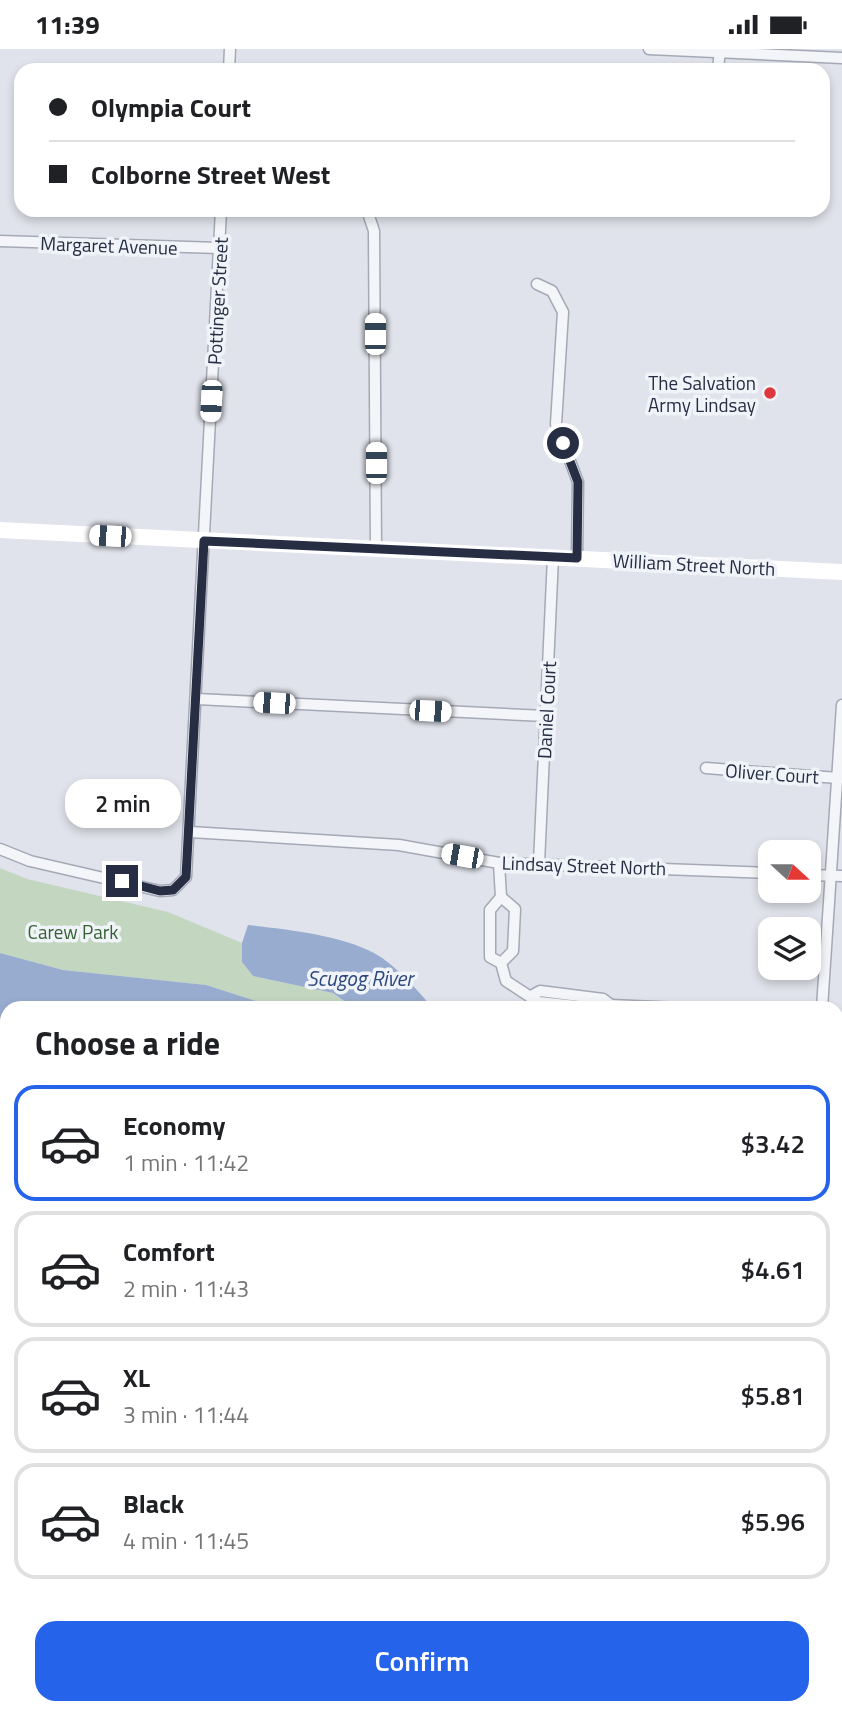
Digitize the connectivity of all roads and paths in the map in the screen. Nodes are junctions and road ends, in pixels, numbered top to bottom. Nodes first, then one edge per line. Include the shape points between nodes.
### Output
1 (649, 49) edge
2 (720, 50) edge
3 (842, 58) edge
4 (221, 217) edge
5 (369, 217) edge
6 (0, 241) edge
7 (219, 248) junction
8 (537, 284) dead end
9 (0, 530) edge
10 (204, 541) junction
11 (376, 550) junction
12 (553, 557) junction
13 (577, 558) junction
14 (842, 572) edge
15 (197, 699) junction
16 (842, 705) edge
17 (545, 716) junction
18 (706, 768) dead end
19 (838, 778) junction
20 (190, 832) junction
21 (0, 849) edge
22 (499, 863) junction
23 (539, 863) junction
24 (758, 872) edge
25 (837, 876) edge
26 (501, 897) junction
27 (501, 963) junction
28 (574, 1000) joint
29 (604, 1001) edge
30 (823, 1001) edge

1 - 2 street
2 - 3 street
4 - 7 street, Pottinger Street
5 - 11 street via 374,231
6 - 7 street, Margaret Avenue
7 - 10 street, Pottinger Street
8 - 13 street via 552,291 563,312 556,424 578,482
9 - 10 street, William Street North
10 - 11 street, William Street North
10 - 15 street, Pottinger Street
11 - 12 street, William Street North
12 - 13 street, William Street North
12 - 17 street, Daniel Court
13 - 14 street, William Street North
15 - 17 street
15 - 20 street, Pottinger Street
16 - 19 street
17 - 23 street, Daniel Court
18 - 19 street, Oliver Court
19 - 25 street
20 - 21 street, Pottinger Street via 186,877 173,890 160,891 30,861
20 - 22 street, Lindsay Street North via 399,845
22 - 23 street, Lindsay Street North
22 - 26 street
23 - 24 street, Lindsay Street North
25 - 30 street
26 - 27 street via 490,910 490,957
26 - 27 street via 515,909 513,951
27 - 28 street via 506,981 531,996 540,991
28 - 29 street

